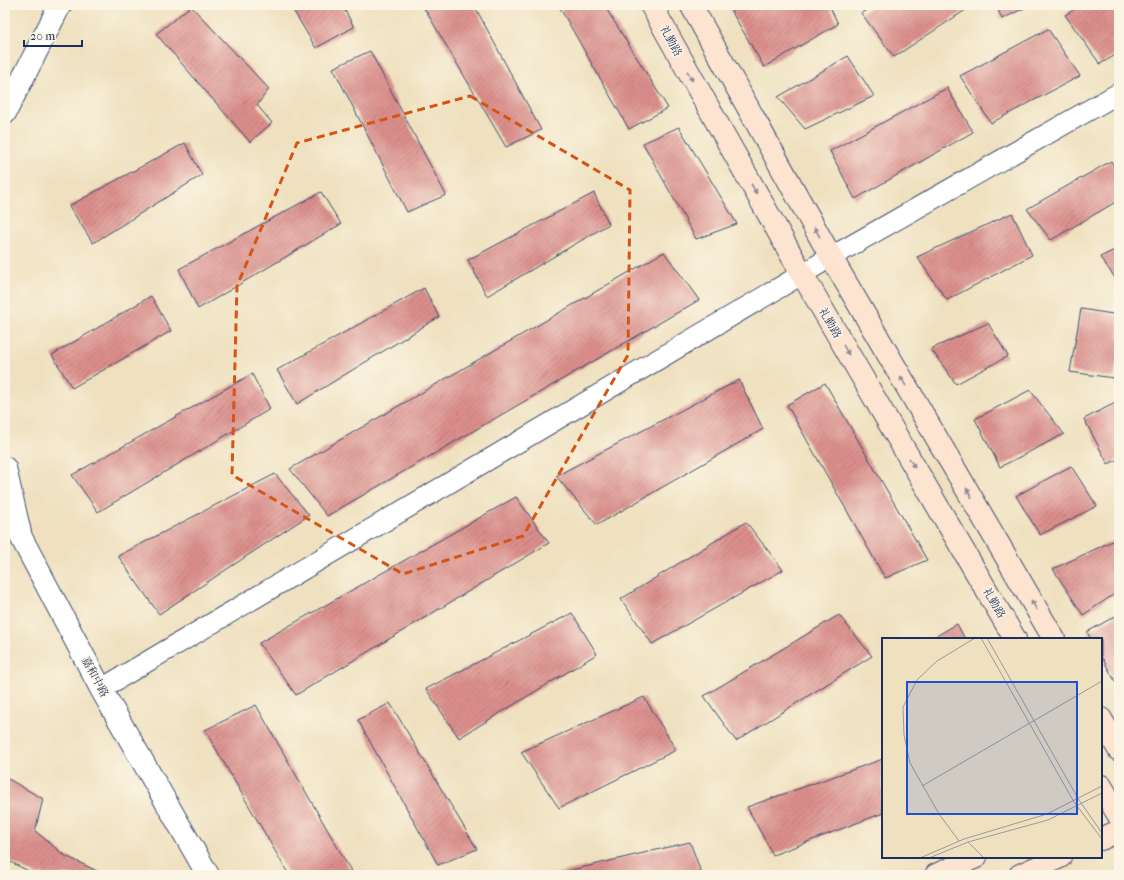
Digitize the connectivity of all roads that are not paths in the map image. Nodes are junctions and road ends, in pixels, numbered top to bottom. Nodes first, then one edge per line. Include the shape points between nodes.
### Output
1 (60, 5) edge
2 (651, 5) edge
3 (691, 5) edge
4 (1119, 93) edge
5 (5, 114) edge
6 (831, 257) junction
7 (802, 274) junction
8 (5, 468) edge
9 (1014, 638) edge
10 (1053, 638) edge
11 (101, 689) junction
12 (1102, 721) edge
13 (1119, 750) edge
14 (1119, 831) edge
15 (1102, 839) edge
16 (974, 858) edge
17 (1058, 858) edge
18 (208, 875) edge
19 (936, 875) edge
20 (1020, 875) edge

1 - 5 street
2 -> 7 main road, 礼勤路
6 -> 3 main road
4 - 6 street
6 - 7 street
10 -> 6 main road
7 -> 9 main road, 礼勤路
7 - 11 street
8 - 11 street, 嘉和中路 via 20,537
11 - 18 street, 嘉和中路
12 - 13 main road
14 - 15 main road
16 - 19 main road
17 - 20 main road

